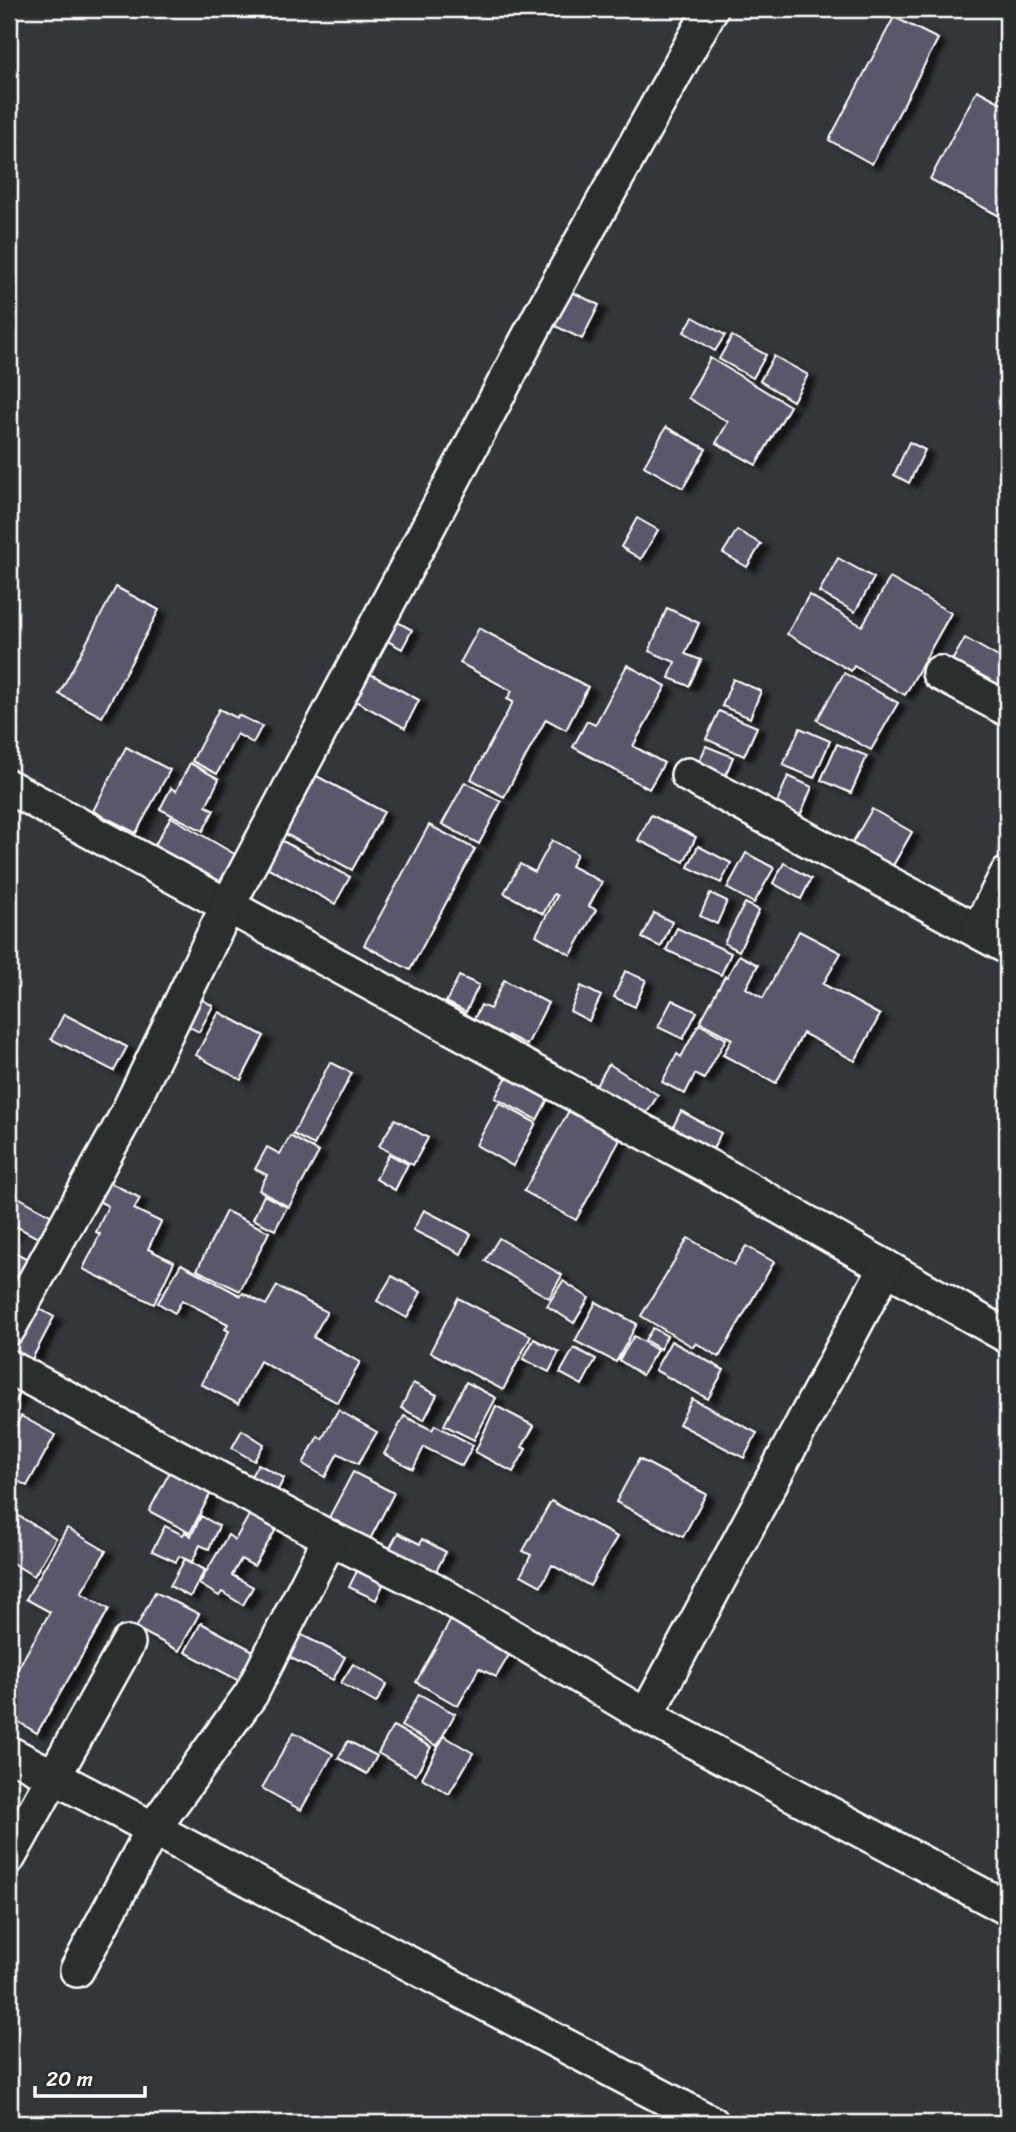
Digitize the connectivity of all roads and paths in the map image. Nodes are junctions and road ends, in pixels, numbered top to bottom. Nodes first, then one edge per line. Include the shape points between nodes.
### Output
1 (711, 9) edge
2 (939, 673) dead end
3 (1007, 709) edge
4 (688, 775) dead end
5 (9, 787) edge
6 (1007, 874) edge
7 (228, 905) junction
8 (978, 931) junction
9 (1007, 947) edge
10 (886, 1267) junction
11 (9, 1328) edge
12 (1007, 1336) edge
13 (9, 1367) edge
14 (330, 1538) junction
15 (128, 1643) dead end
16 (646, 1716) junction
17 (9, 1753) edge
18 (52, 1776) junction
19 (153, 1829) junction
20 (9, 1857) edge
21 (1007, 1908) edge
22 (76, 1970) dead end
23 (712, 2123) edge

1 - 7 street via 543,310
2 - 3 street
4 - 8 street
5 - 7 street
6 - 8 street
7 - 10 street
7 - 11 street via 123,1122
8 - 9 street
10 - 12 street
10 - 16 street
13 - 14 street
14 - 16 street via 431,1588
14 - 19 street via 250,1693
15 - 18 street
16 - 21 street
17 - 18 street
18 - 19 street
18 - 20 street
19 - 22 street
19 - 23 street

